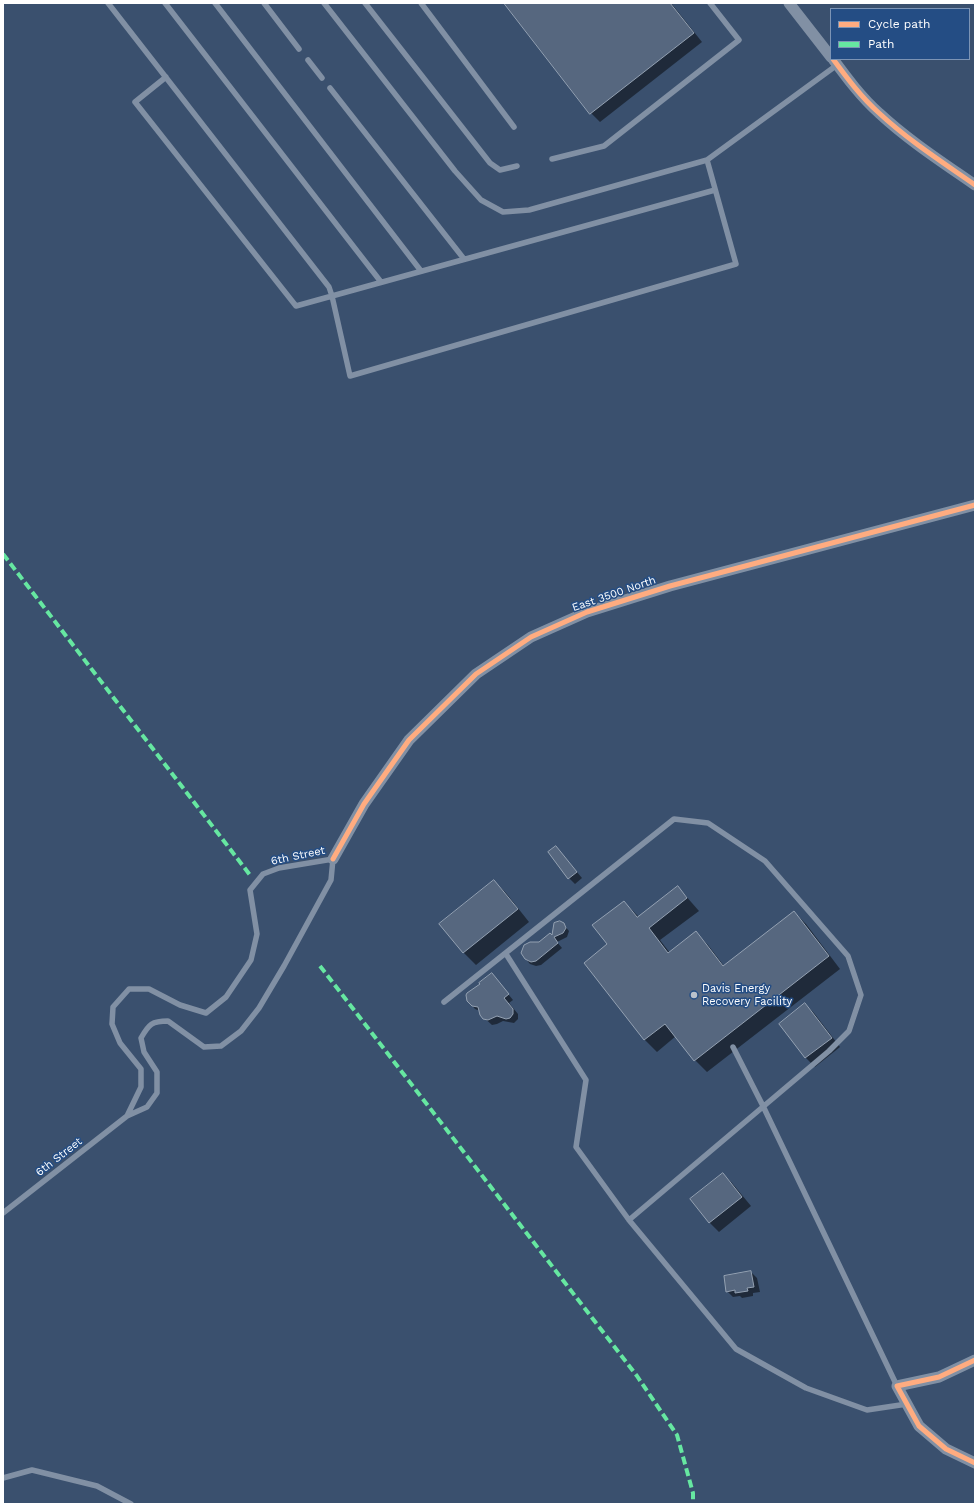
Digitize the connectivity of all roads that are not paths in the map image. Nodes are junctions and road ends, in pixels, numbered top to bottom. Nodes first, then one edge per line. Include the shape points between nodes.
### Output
1 (108, 3) edge
2 (165, 3) edge
3 (215, 3) edge
4 (264, 3) edge
5 (324, 3) edge
6 (366, 3) edge
7 (421, 3) edge
8 (710, 3) edge
9 (789, 3) edge
10 (299, 49) dead end
11 (830, 55) edge
12 (308, 60) dead end
13 (834, 60) edge
14 (166, 77) junction
15 (322, 78) dead end
16 (330, 88) dead end
17 (514, 127) dead end
18 (552, 159) dead end
19 (707, 160) junction
20 (516, 166) dead end
21 (975, 185) edge
22 (715, 190) junction
23 (464, 259) junction
24 (421, 271) junction
25 (381, 282) junction
26 (332, 296) junction
27 (975, 505) edge
28 (333, 859) junction
29 (506, 954) junction
30 (444, 1002) dead end
31 (733, 1047) dead end
32 (764, 1106) junction
33 (127, 1116) junction
34 (3, 1213) edge
35 (629, 1220) junction
36 (975, 1360) edge
37 (897, 1386) junction
38 (907, 1404) junction
39 (975, 1463) edge
40 (3, 1478) edge
41 (131, 1504) edge

1 - 14 lane
2 - 25 lane
3 - 24 lane
4 - 10 lane
5 - 19 lane via 455,171 481,200 503,212 529,210
6 - 20 lane via 490,163 500,170
7 - 17 lane
8 - 18 lane via 739,40 604,146
9 - 11 street
12 - 15 lane
13 - 19 lane
13 - 21 street via 878,112 910,140
14 - 26 lane via 329,287
14 - 26 lane via 135,102 296,306
16 - 23 lane
19 - 22 lane
22 - 23 lane
22 - 26 lane via 736,264 350,376
23 - 24 lane
24 - 25 lane
25 - 26 lane
27 - 28 street, East 3500 North via 670,586 587,612 531,637 476,674 409,740 364,804
28 - 33 lane, 6th Street via 331,880 259,1008 241,1031 221,1046 204,1047 168,1020 155,1021 146,1028 141,1038 144,1052 157,1072 157,1093 146,1108
28 - 33 lane, 6th Street via 279,868 263,874 250,890 257,934 251,960 226,997 206,1013 180,1005 149,989 129,989 113,1007 112,1024 120,1043 141,1069 141,1087
29 - 30 lane
29 - 32 lane via 674,819 708,823 765,861 848,956 861,995 849,1031
29 - 35 lane via 586,1080 576,1147
31 - 32 lane
32 - 35 lane
32 - 37 lane
33 - 34 lane, 6th Street
35 - 38 lane via 736,1349 806,1388 867,1410
36 - 37 street via 940,1377
37 - 38 street
38 - 39 street via 919,1426 946,1449
40 - 41 lane via 32,1470 97,1486

